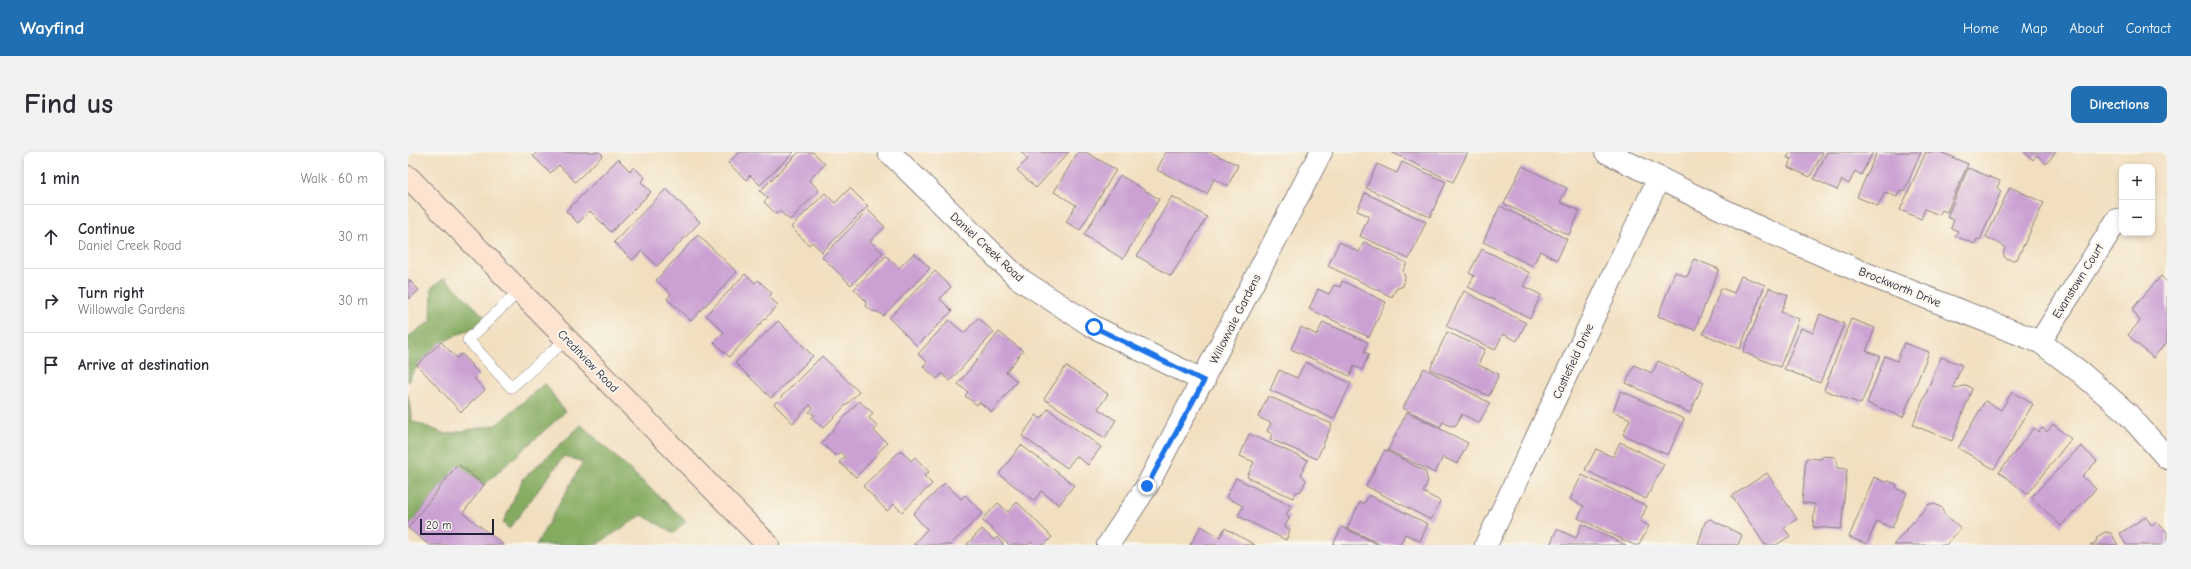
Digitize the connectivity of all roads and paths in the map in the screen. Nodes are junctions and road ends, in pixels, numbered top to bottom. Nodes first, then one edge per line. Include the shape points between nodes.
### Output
1 (889, 152) edge
2 (1321, 152) edge
3 (1606, 152) edge
4 (408, 177) edge
5 (1659, 178) junction
6 (2117, 220) dead end
7 (519, 291) junction
8 (567, 339) junction
9 (2040, 342) junction
10 (1204, 381) junction
11 (2167, 458) edge
12 (768, 545) edge
13 (1108, 545) edge
14 (1486, 545) edge

1 - 10 street, Daniel Creek Road via 1018,278 1094,327
2 - 10 street, Willowvale Gardens
3 - 5 street, Brockworth Drive
4 - 7 main road, Creditview Road
5 - 9 street, Brockworth Drive via 1809,250
5 - 14 street, Castlefield Drive
6 - 9 street, Evanstown Court
7 - 8 main road, Creditview Road
7 - 8 lane via 468,340 511,387
8 - 12 main road, Creditview Road
9 - 11 street, Brockworth Drive via 2080,372 2127,413
10 - 13 street, Willowvale Gardens via 1147,486

